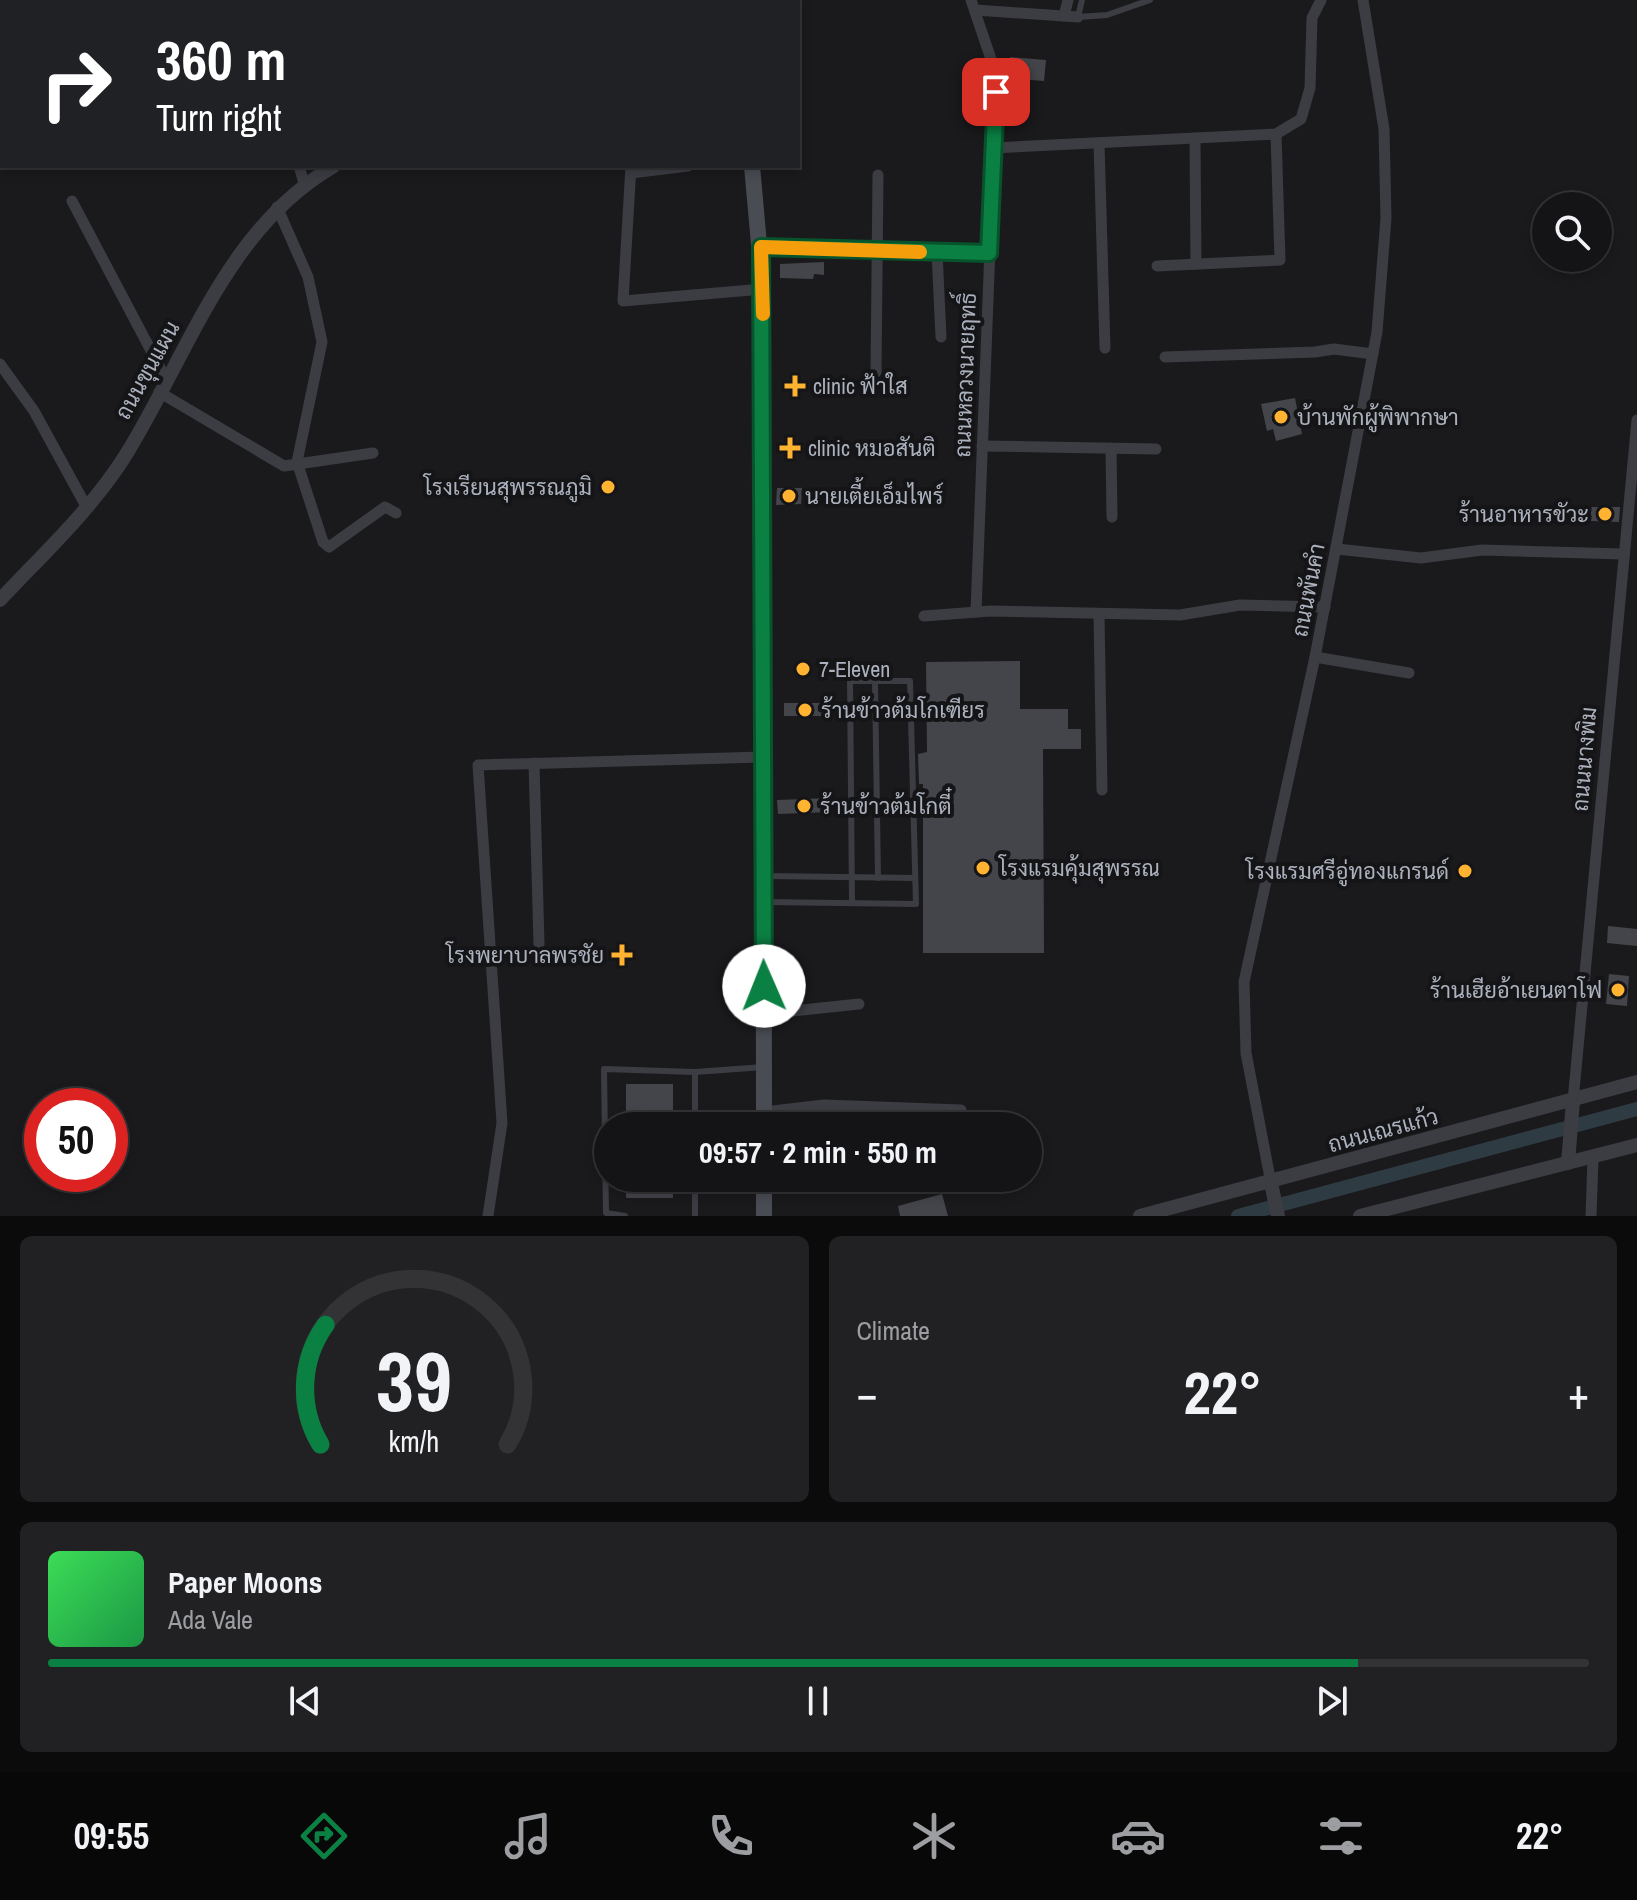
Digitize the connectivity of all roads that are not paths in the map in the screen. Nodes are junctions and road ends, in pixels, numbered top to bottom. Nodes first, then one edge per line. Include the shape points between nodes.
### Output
1 (1068, 0) edge
2 (1082, 0) edge
3 (1150, 0) edge
4 (1321, 0) edge
5 (1363, 0) edge
6 (973, 5) edge
7 (1064, 16) junction
8 (1078, 17) junction
9 (1276, 134) junction
10 (1195, 138) junction
11 (1099, 143) junction
12 (993, 148) junction
13 (300, 168) edge
14 (330, 168) edge
15 (660, 168) edge
16 (752, 168) edge
17 (631, 170) edge
18 (878, 175) dead end
19 (304, 183) junction
20 (72, 201) dead end
21 (277, 207) junction
22 (761, 247) junction
23 (876, 251) junction
24 (937, 252) junction
25 (989, 253) junction
26 (1196, 264) junction
27 (1157, 266) dead end
28 (763, 289) junction
29 (941, 337) dead end
30 (1105, 348) dead end
31 (1373, 354) junction
32 (1165, 357) dead end
33 (0, 364) edge
34 (876, 372) dead end
35 (162, 386) junction
36 (1637, 422) edge
37 (982, 446) junction
38 (1111, 448) junction
39 (1156, 449) dead end
40 (373, 453) dead end
41 (297, 462) junction
42 (87, 508) junction
43 (396, 513) dead end
44 (1112, 517) dead end
45 (1337, 549) junction
46 (1623, 554) junction
47 (0, 600) edge
48 (1325, 607) junction
49 (976, 612) junction
50 (1099, 615) junction
51 (924, 616) dead end
52 (1315, 657) junction
53 (1409, 673) dead end
54 (875, 681) junction
55 (763, 757) junction
56 (534, 763) junction
57 (1102, 790) dead end
58 (763, 876) junction
59 (852, 878) junction
60 (878, 878) junction
61 (915, 878) junction
62 (763, 902) junction
63 (852, 902) junction
64 (539, 944) dead end
65 (859, 1004) dead end
66 (764, 1014) junction
67 (765, 1067) junction
68 (695, 1072) junction
69 (1637, 1082) edge
70 (1573, 1101) junction
71 (961, 1110) dead end
72 (695, 1112) edge
73 (764, 1112) edge
74 (794, 1112) edge
75 (1637, 1145) edge
76 (1593, 1158) junction
77 (1568, 1163) junction
78 (1271, 1183) junction
79 (695, 1192) edge
80 (764, 1192) edge
81 (488, 1216) edge
82 (625, 1216) edge
83 (695, 1216) edge
84 (764, 1216) edge
85 (1140, 1216) edge
86 (1278, 1216) edge
87 (1360, 1216) edge
88 (1591, 1216) edge

1 - 7 street
2 - 8 lane
3 - 8 lane via 1107,15
4 - 9 street via 1312,18 1310,88 1301,119
5 - 31 street, ถนนพันคำ via 1384,129 1386,188
6 - 7 street
6 - 12 street, ถนนหลวงนายฤทธิ์ via 994,68
7 - 8 street
9 - 10 street
9 - 26 street via 1280,260
10 - 11 street
10 - 26 street
11 - 12 street
11 - 30 street
12 - 25 street, ถนนหลวงนายฤทธิ์
13 - 19 street
14 - 19 street, ถนนขุนแผน
15 - 17 street
16 - 22 main road
17 - 28 street via 623,301
18 - 23 street
19 - 21 street, ถนนขุนแผน
20 - 35 street
21 - 35 street, ถนนขุนแผน via 226,275
21 - 41 street via 308,277 322,342
22 - 23 street
22 - 28 main road
23 - 24 street
23 - 34 street
24 - 25 street
24 - 29 street
25 - 37 street, ถนนหลวงนายฤทธิ์
26 - 27 street
28 - 55 main road
31 - 32 street via 1334,349
31 - 45 street, ถนนพันคำ
33 - 42 street via 34,411
35 - 41 street via 284,466
35 - 42 street, ถนนขุนแผน via 127,453
36 - 46 street, ถนนนางพิม
37 - 38 street
37 - 49 street, ถนนหลวงนายฤทธิ์
38 - 39 street
38 - 44 street
40 - 41 street
41 - 43 street via 329,547 385,507
42 - 47 street, ถนนขุนแผน
45 - 46 street via 1421,558 1482,550
45 - 48 street, ถนนพันคำ
46 - 70 street, ถนนนางพิม
48 - 50 street via 1240,605 1180,615
48 - 52 street, ถนนพันคำ
49 - 50 street
49 - 51 street
50 - 57 street
52 - 53 street
52 - 78 street, ถนนพันคำ via 1244,982 1246,1053
54 - 59 lane via 850,681
54 - 60 lane
54 - 61 lane via 910,681
55 - 56 street
55 - 58 main road
56 - 64 street
56 - 81 street via 478,765 502,1123
58 - 59 lane
58 - 62 main road
59 - 60 lane
59 - 63 lane
60 - 61 lane
61 - 63 lane via 916,904
62 - 63 lane
62 - 66 main road
65 - 66 street
66 - 67 main road
67 - 68 lane
67 - 73 main road
68 - 72 lane
68 - 82 lane via 604,1069 606,1213
69 - 70 street, ถนนเณรแก้ว
70 - 77 street
70 - 78 street, ถนนเณรแก้ว
71 - 74 street via 824,1105
75 - 76 street
76 - 77 street
76 - 88 street
77 - 87 street
78 - 85 street, ถนนเณรแก้ว
78 - 86 street
79 - 83 lane
80 - 84 main road

